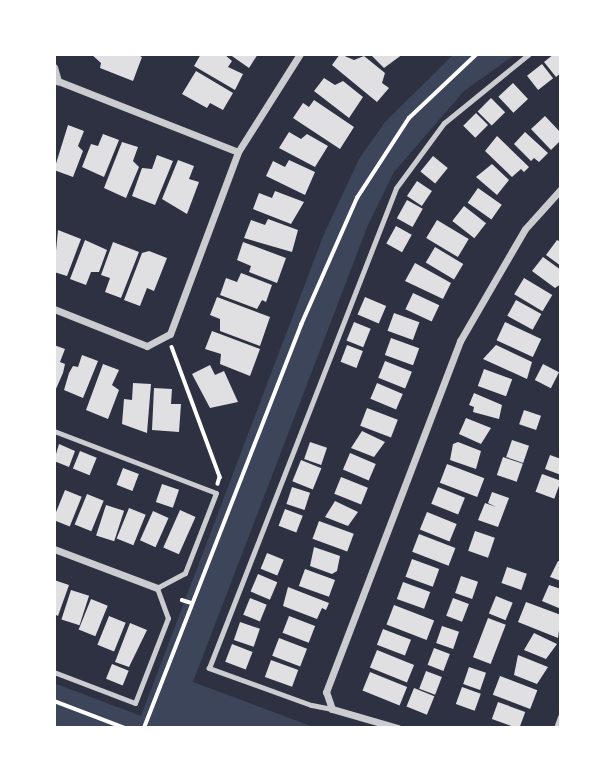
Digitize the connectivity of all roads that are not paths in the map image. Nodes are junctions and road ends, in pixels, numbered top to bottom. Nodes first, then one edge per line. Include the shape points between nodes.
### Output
1 (300, 54) edge
2 (529, 54) edge
3 (54, 67) edge
4 (239, 152) junction
5 (561, 188) edge
6 (54, 309) edge
7 (54, 431) edge
8 (54, 549) edge
9 (157, 588) junction
10 (54, 672) edge
11 (332, 709) junction
12 (561, 717) edge
13 (398, 728) edge
14 (557, 728) edge

1 - 4 street
2 - 11 lane via 444,123 396,188 209,668
3 - 4 street via 58,82
4 - 6 street via 170,334 147,346
5 - 11 street via 525,229 460,341 326,692
7 - 9 lane via 216,493 185,573
8 - 9 street
9 - 10 lane via 168,618 135,703
11 - 13 street
12 - 14 street

